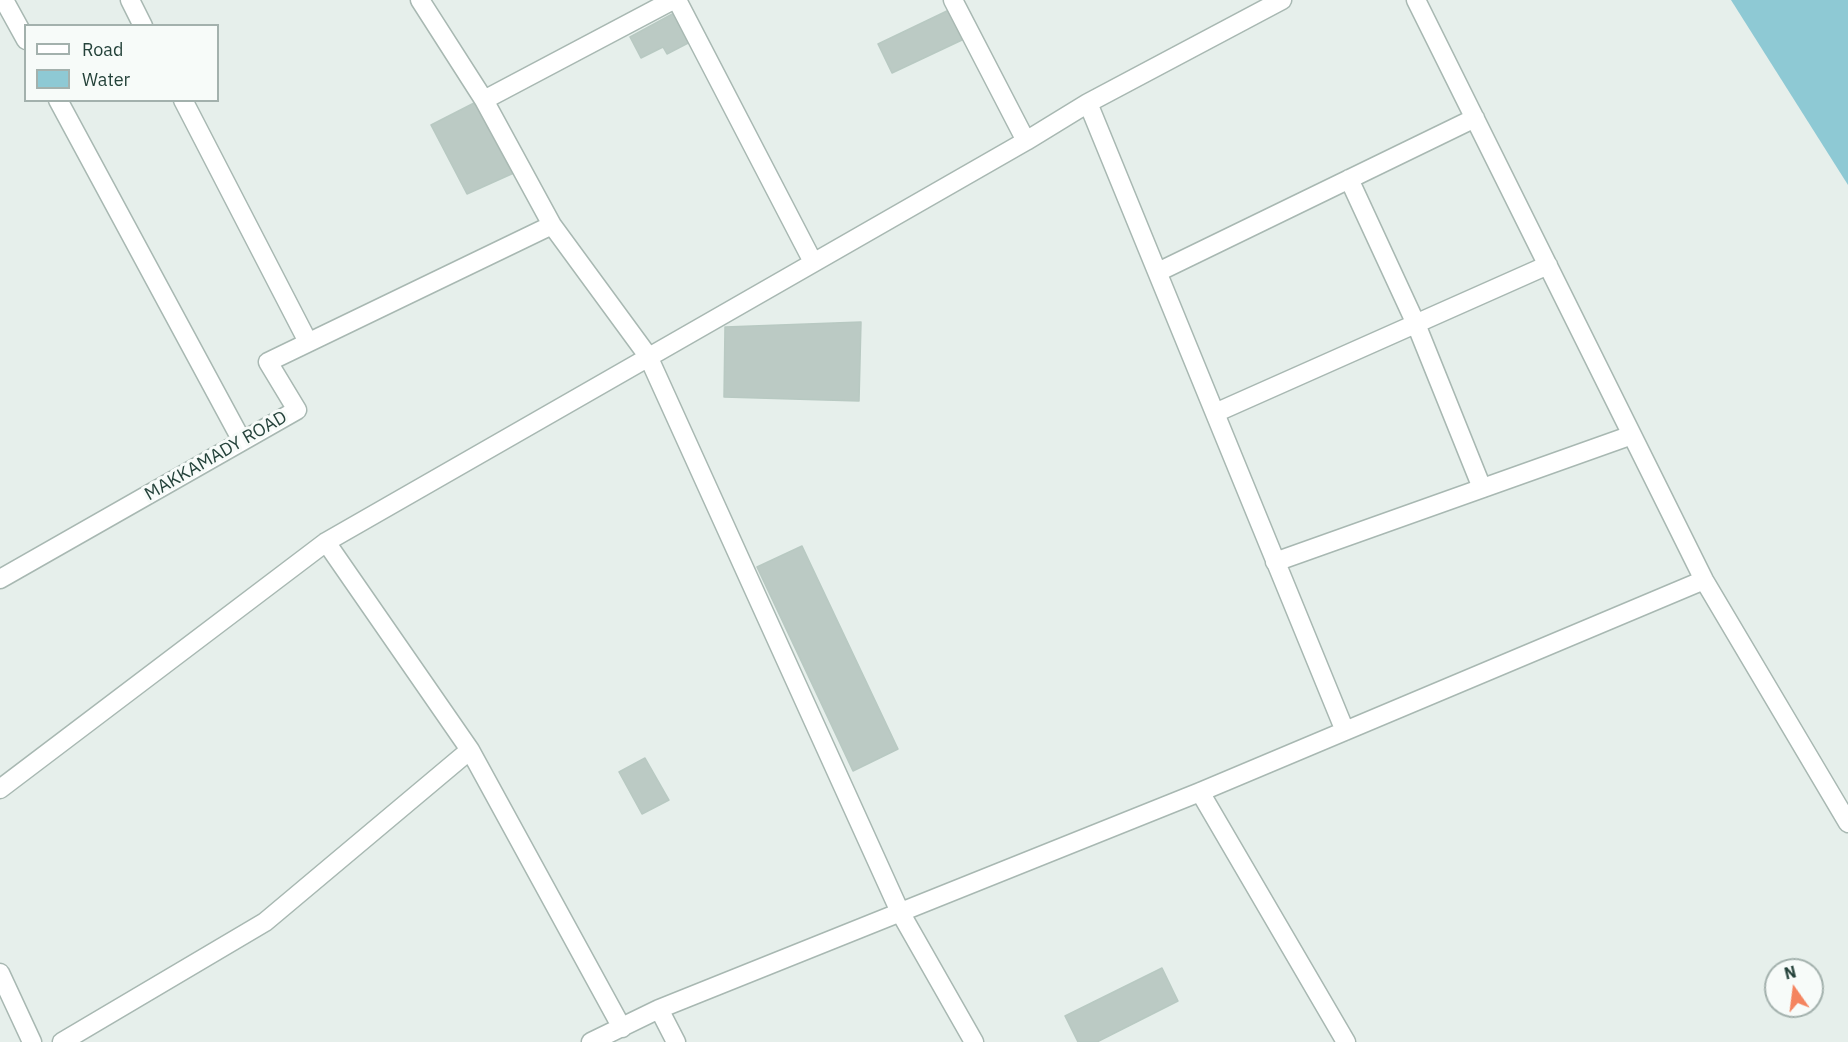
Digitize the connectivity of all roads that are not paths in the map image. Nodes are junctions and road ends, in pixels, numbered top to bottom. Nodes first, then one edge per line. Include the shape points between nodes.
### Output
1 (130, 0) edge
2 (420, 0) edge
3 (675, 0) edge
4 (953, 0) edge
5 (1282, 0) edge
6 (1416, 0) edge
7 (2, 1) edge
8 (143, 24) edge
9 (24, 37) edge
10 (484, 100) junction
11 (59, 102) edge
12 (184, 102) edge
13 (1089, 103) junction
14 (1475, 118) junction
15 (1026, 141) junction
16 (1349, 179) junction
17 (552, 225) junction
18 (813, 262) junction
19 (1548, 265) junction
20 (1158, 272) junction
21 (1416, 324) junction
22 (308, 342) junction
23 (648, 356) junction
24 (1215, 413) junction
25 (1632, 435) junction
26 (242, 441) junction
27 (1482, 488) junction
28 (327, 542) junction
29 (1275, 562) junction
30 (0, 579) edge
31 (1704, 580) junction
32 (1345, 731) junction
33 (470, 750) junction
34 (0, 789) edge
35 (1200, 792) junction
36 (1848, 823) edge
37 (900, 912) junction
38 (0, 973) edge
39 (659, 1009) junction
40 (622, 1028) junction
41 (32, 1042) edge
42 (62, 1042) edge
43 (591, 1042) edge
44 (676, 1042) edge
45 (974, 1042) edge
46 (1346, 1042) edge

1 - 8 street
2 - 10 street
3 - 10 street
3 - 18 street
4 - 15 street
5 - 13 street
6 - 14 street
7 - 9 street
10 - 17 street
11 - 26 street
12 - 22 street
13 - 15 street
13 - 20 street
14 - 16 street
14 - 19 street
15 - 18 street
16 - 20 street
16 - 21 street
17 - 22 street, MAKKAMADY ROAD
17 - 23 street
18 - 23 street
19 - 21 street
19 - 25 street
20 - 24 street
21 - 24 street
21 - 27 street
22 - 26 street, MAKKAMADY ROAD via 268,362 297,410
23 - 28 street
23 - 37 street
24 - 29 street
25 - 27 street
25 - 31 street
26 - 30 street, MAKKAMADY ROAD
27 - 29 street
28 - 33 street
28 - 34 street
29 - 32 street
31 - 32 street
31 - 36 street
32 - 35 street
33 - 40 street
33 - 42 street via 265,922
35 - 37 street
35 - 46 street
37 - 39 street
37 - 45 street
38 - 41 street
39 - 40 street
39 - 44 street
40 - 43 street

